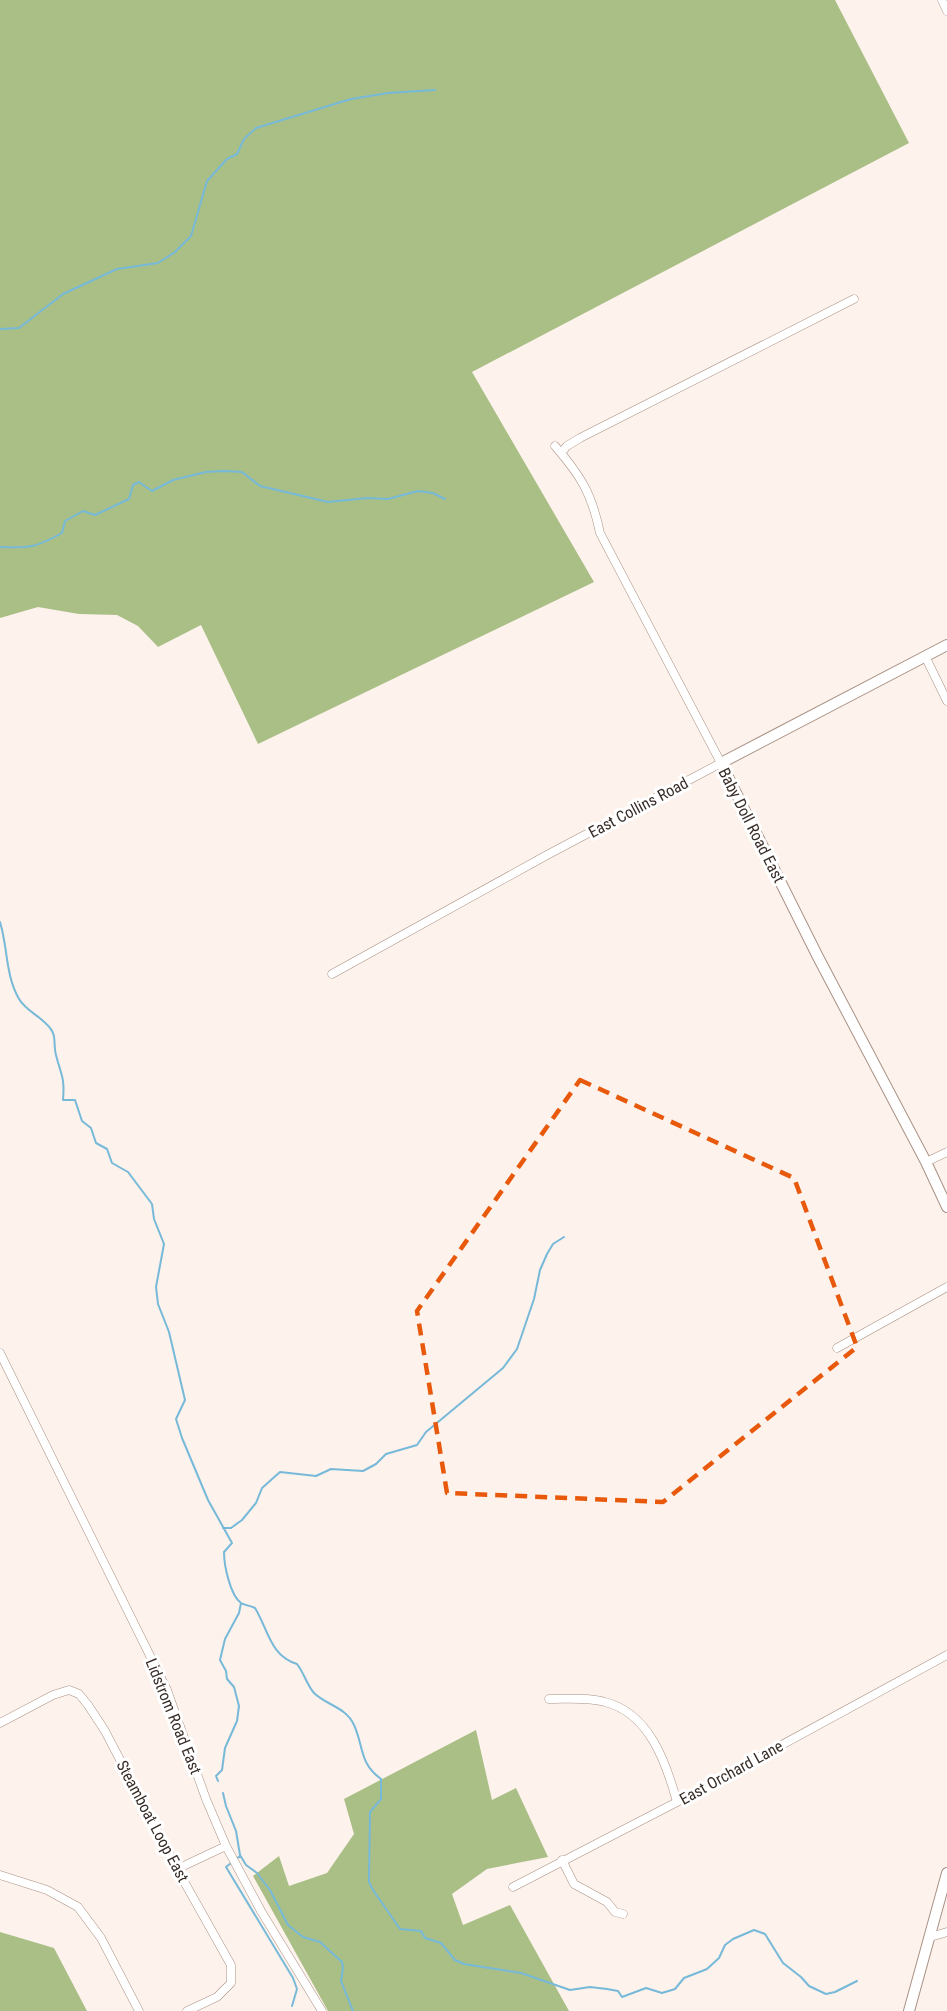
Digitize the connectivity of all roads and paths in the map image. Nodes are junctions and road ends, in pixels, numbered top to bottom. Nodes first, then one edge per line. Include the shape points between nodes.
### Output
1 (942, 0) edge
2 (947, 11) edge
3 (854, 299) dead end
4 (947, 645) edge
5 (925, 656) junction
6 (947, 701) edge
7 (721, 763) junction
8 (332, 974) dead end
9 (947, 1152) edge
10 (926, 1162) junction
11 (947, 1207) edge
12 (947, 1287) edge
13 (837, 1348) dead end
14 (0, 1353) edge
15 (947, 1655) edge
16 (549, 1699) dead end
17 (0, 1723) edge
18 (677, 1802) junction
19 (226, 1846) junction
20 (562, 1860) junction
21 (177, 1869) junction
22 (947, 1873) edge
23 (0, 1875) edge
24 (513, 1887) dead end
25 (623, 1914) dead end
26 (947, 1932) edge
27 (930, 1937) junction
28 (139, 2011) edge
29 (187, 2011) edge
30 (322, 2011) edge
31 (909, 2011) edge

1 - 2 street
3 - 7 street, Baby Doll Road East via 558,450 576,471 595,506 600,533
4 - 5 street, East Collins Road
5 - 6 street
5 - 7 street, East Collins Road
7 - 8 street, East Collins Road
7 - 10 street, Baby Doll Road East
9 - 10 street
10 - 11 street, Baby Doll Road East
12 - 13 street
14 - 19 street, Lidstrom Road East via 167,1690
15 - 18 street, East Orchard Lane
16 - 18 street via 588,1699 626,1710 659,1750
17 - 21 street, Steamboat Loop East via 54,1695 69,1690 79,1694 105,1731
18 - 20 street, East Orchard Lane
19 - 21 street
19 - 30 street, Lidstrom Road East
20 - 24 street, East Orchard Lane
20 - 25 street via 574,1884
21 - 29 street, Steamboat Loop East via 231,1965 231,1983 217,1997
22 - 27 street
23 - 28 street via 47,1890 78,1907 101,1938
26 - 27 street
27 - 31 street

